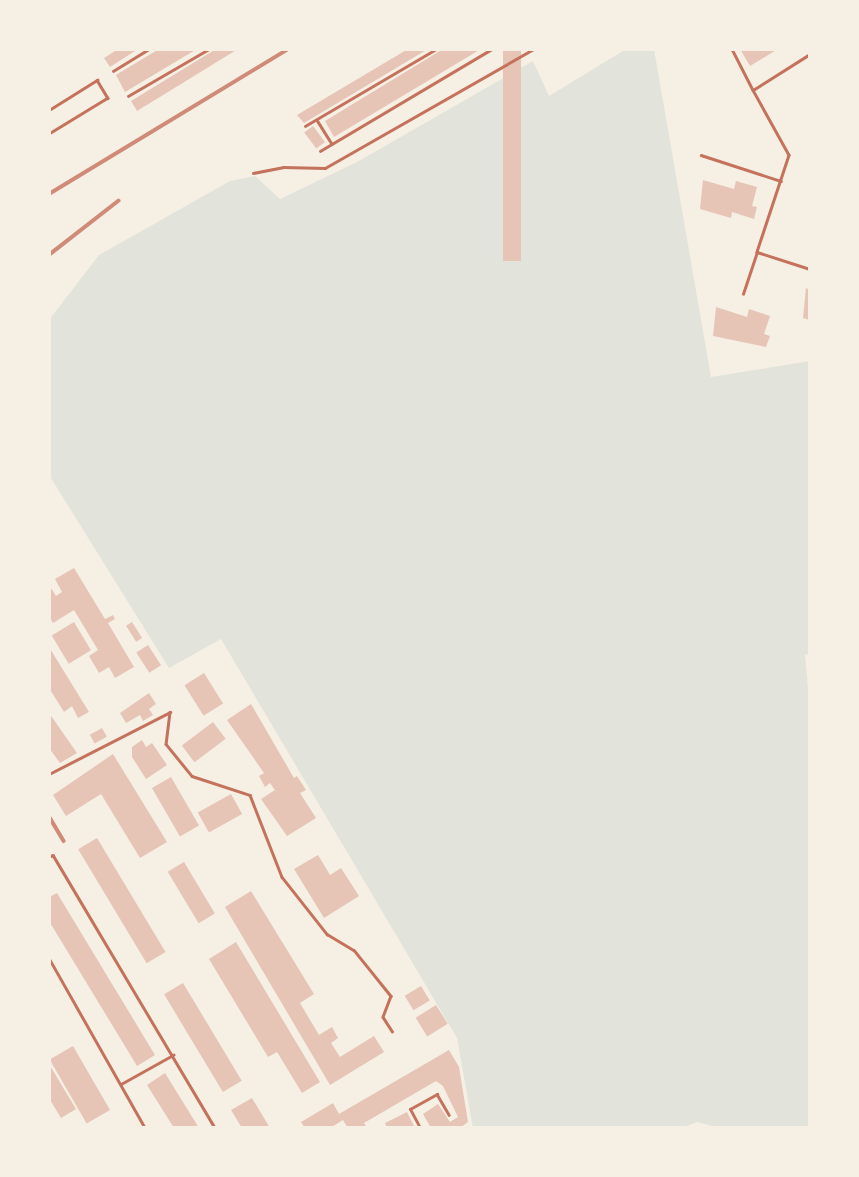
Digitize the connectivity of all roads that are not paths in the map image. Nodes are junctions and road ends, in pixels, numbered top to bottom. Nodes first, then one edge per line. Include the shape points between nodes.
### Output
1 (149, 49) edge
2 (209, 49) edge
3 (436, 49) edge
4 (492, 49) edge
5 (534, 49) edge
6 (732, 49) edge
7 (810, 54) edge
8 (113, 71) dead end
9 (753, 90) junction
10 (128, 96) dead end
11 (49, 110) edge
12 (317, 119) junction
13 (305, 126) dead end
14 (49, 134) edge
15 (331, 144) junction
16 (320, 151) dead end
17 (701, 155) dead end
18 (253, 173) dead end
19 (781, 181) junction
20 (757, 252) junction
21 (810, 269) edge
22 (743, 294) dead end
23 (49, 774) edge
24 (49, 857) edge
25 (49, 958) edge
26 (392, 1031) dead end
27 (173, 1055) junction
28 (121, 1084) junction
29 (449, 1115) dead end
30 (145, 1128) edge
31 (215, 1128) edge
32 (420, 1128) edge

1 - 8 lane
2 - 10 lane
3 - 12 lane
4 - 15 lane
5 - 18 lane via 325,168 283,167
6 - 9 lane
7 - 9 lane
9 - 19 lane via 789,155
11 - 14 lane via 97,80 108,98
12 - 13 lane
12 - 15 lane
15 - 16 lane
17 - 19 lane
19 - 20 lane
20 - 21 lane
20 - 22 lane
23 - 26 lane via 170,712 166,744 192,776 250,795 282,877 327,934 354,950 391,996 383,1017
24 - 27 lane via 53,855
25 - 28 lane
27 - 28 lane
27 - 31 lane
28 - 30 lane
29 - 32 lane via 438,1094 410,1109

